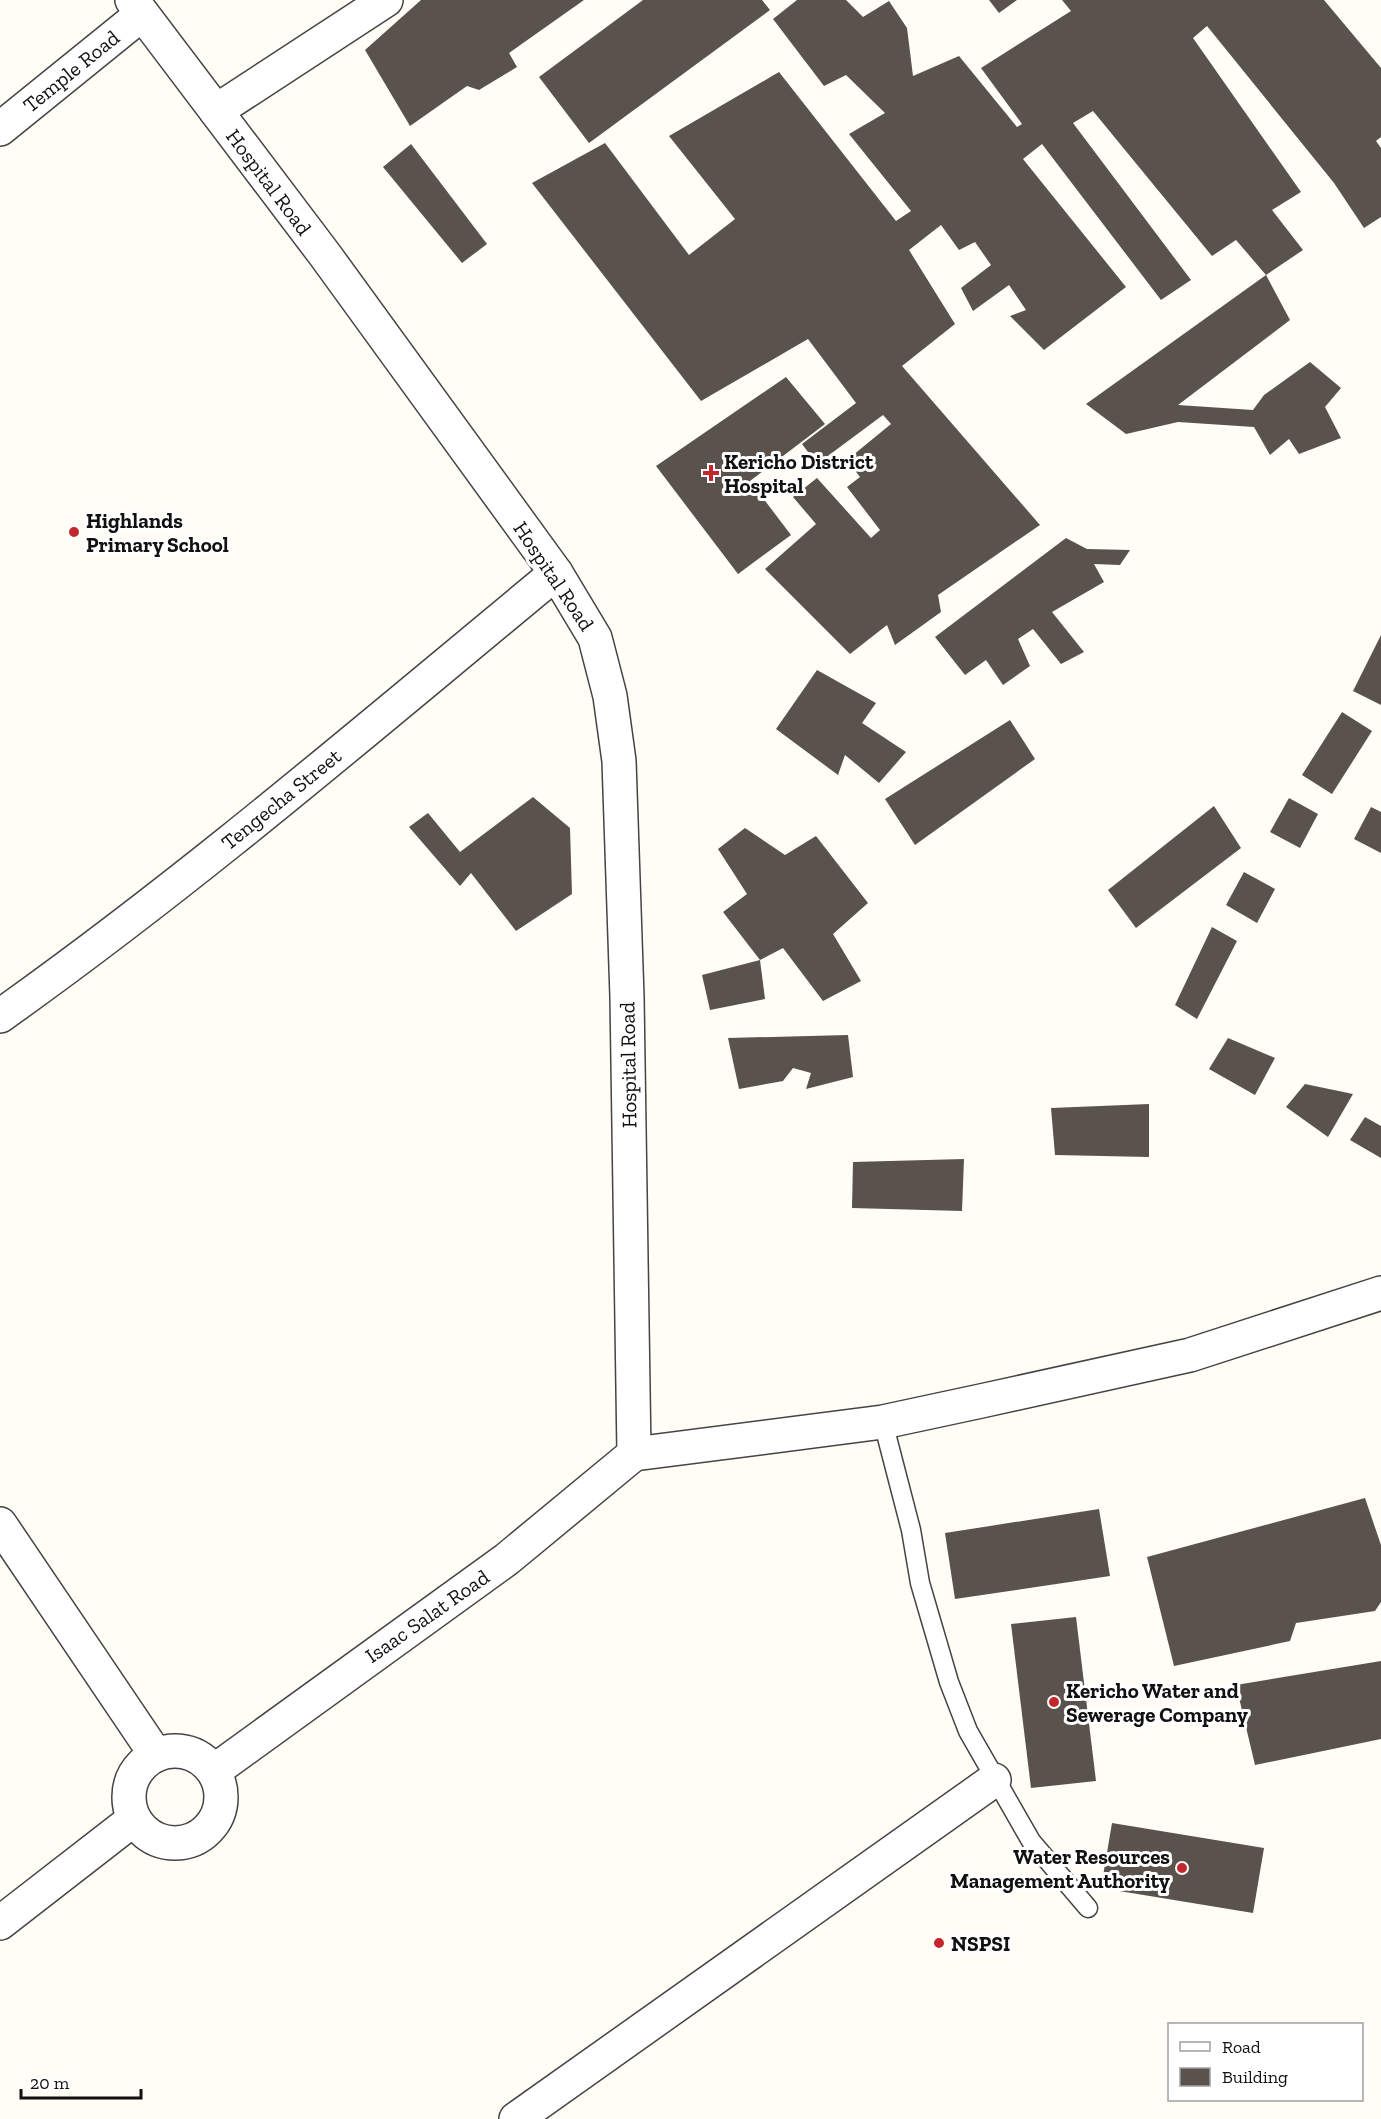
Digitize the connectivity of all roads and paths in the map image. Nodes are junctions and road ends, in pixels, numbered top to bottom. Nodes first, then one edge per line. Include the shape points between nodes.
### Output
1 (386, 0) edge
2 (137, 7) edge
3 (216, 111) junction
4 (0, 129) edge
5 (556, 573) junction
6 (0, 1016) edge
7 (1381, 1293) edge
8 (883, 1422) junction
9 (634, 1454) junction
10 (0, 1524) edge
11 (156, 1755) junction
12 (214, 1770) junction
13 (994, 1780) junction
14 (134, 1819) junction
15 (1088, 1908) dead end
16 (0, 1923) edge
17 (516, 2119) edge

1 - 3 street
2 - 3 street, Hospital Road
2 - 4 street, Temple Road
3 - 5 street, Hospital Road
5 - 6 street, Tengecha Street via 106,938
5 - 9 street, Hospital Road via 595,638 610,696 619,761
7 - 8 street via 1190,1355
8 - 9 street
8 - 13 lane via 935,1638 968,1731
9 - 12 street, Isaac Salat Road via 507,1559
10 - 11 street
11 - 12 street via 172,1750 188,1752
11 - 14 street via 136,1772 130,1787
12 - 14 street via 222,1802 209,1830 195,1839 164,1842 149,1835
13 - 15 lane via 1031,1841
13 - 17 street
14 - 16 street

